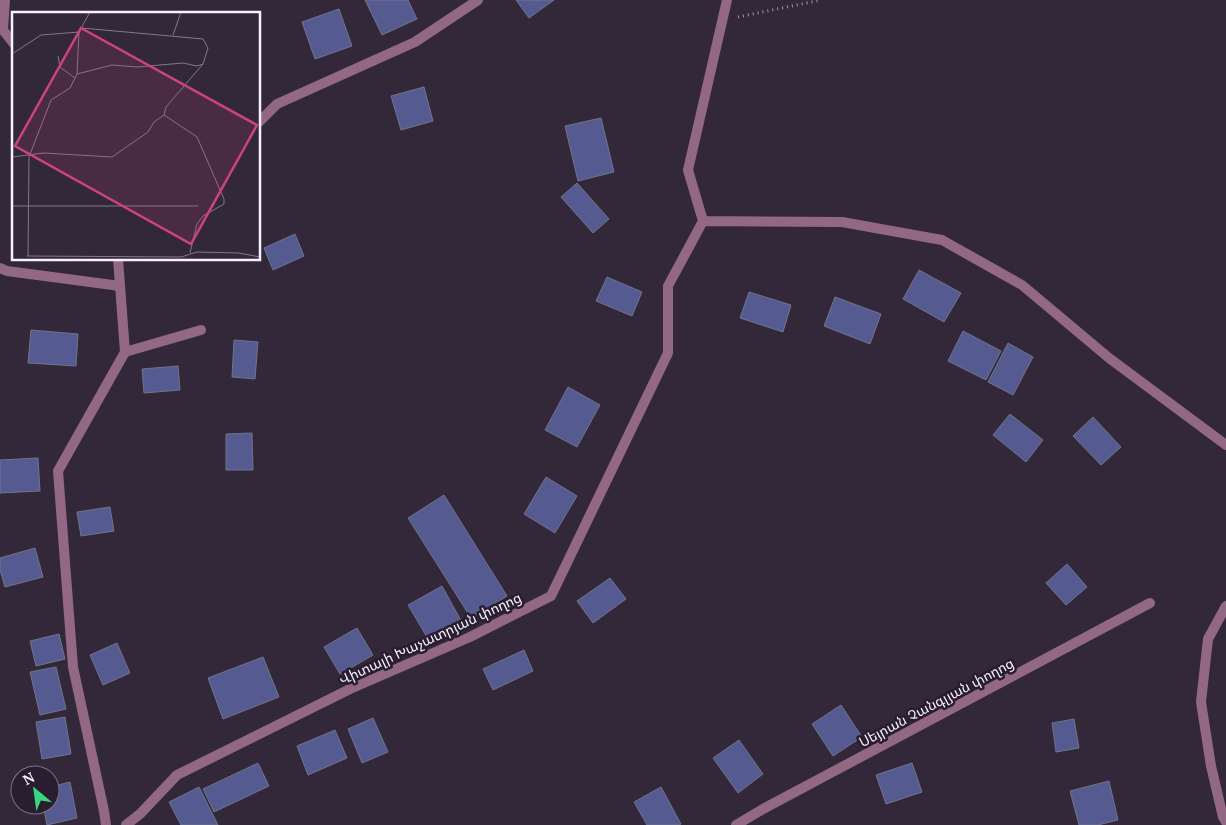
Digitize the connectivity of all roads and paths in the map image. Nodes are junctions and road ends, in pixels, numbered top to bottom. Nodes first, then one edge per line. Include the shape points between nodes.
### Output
1 (5, 0) edge
2 (478, 0) edge
3 (727, 0) edge
4 (821, 0) edge
5 (722, 20) junction
6 (1, 31) edge
7 (12, 42) edge
8 (260, 121) edge
9 (703, 221) junction
10 (118, 260) edge
11 (0, 268) edge
12 (120, 286) junction
13 (201, 330) dead end
14 (125, 352) junction
15 (1226, 445) edge
16 (1150, 603) dead end
17 (1226, 606) edge
18 (1226, 822) edge
19 (106, 825) edge
20 (126, 825) edge
21 (736, 825) edge

1 - 6 street
2 - 8 street via 415,42 277,104
3 - 5 street
4 - 5 path
5 - 9 street via 688,170
6 - 7 street
9 - 15 street via 842,222 942,240 1022,284 1109,358
9 - 20 street, Վիտալի Խաչատրյան փողոց via 668,286 668,352 551,596 470,637 350,689 177,775
10 - 12 street
11 - 12 street
12 - 14 street
13 - 14 street
14 - 19 street via 58,471 72,668
16 - 21 street, Սեյրան Չանգլյան փողոց
17 - 18 street via 1208,639 1201,702 1211,766

